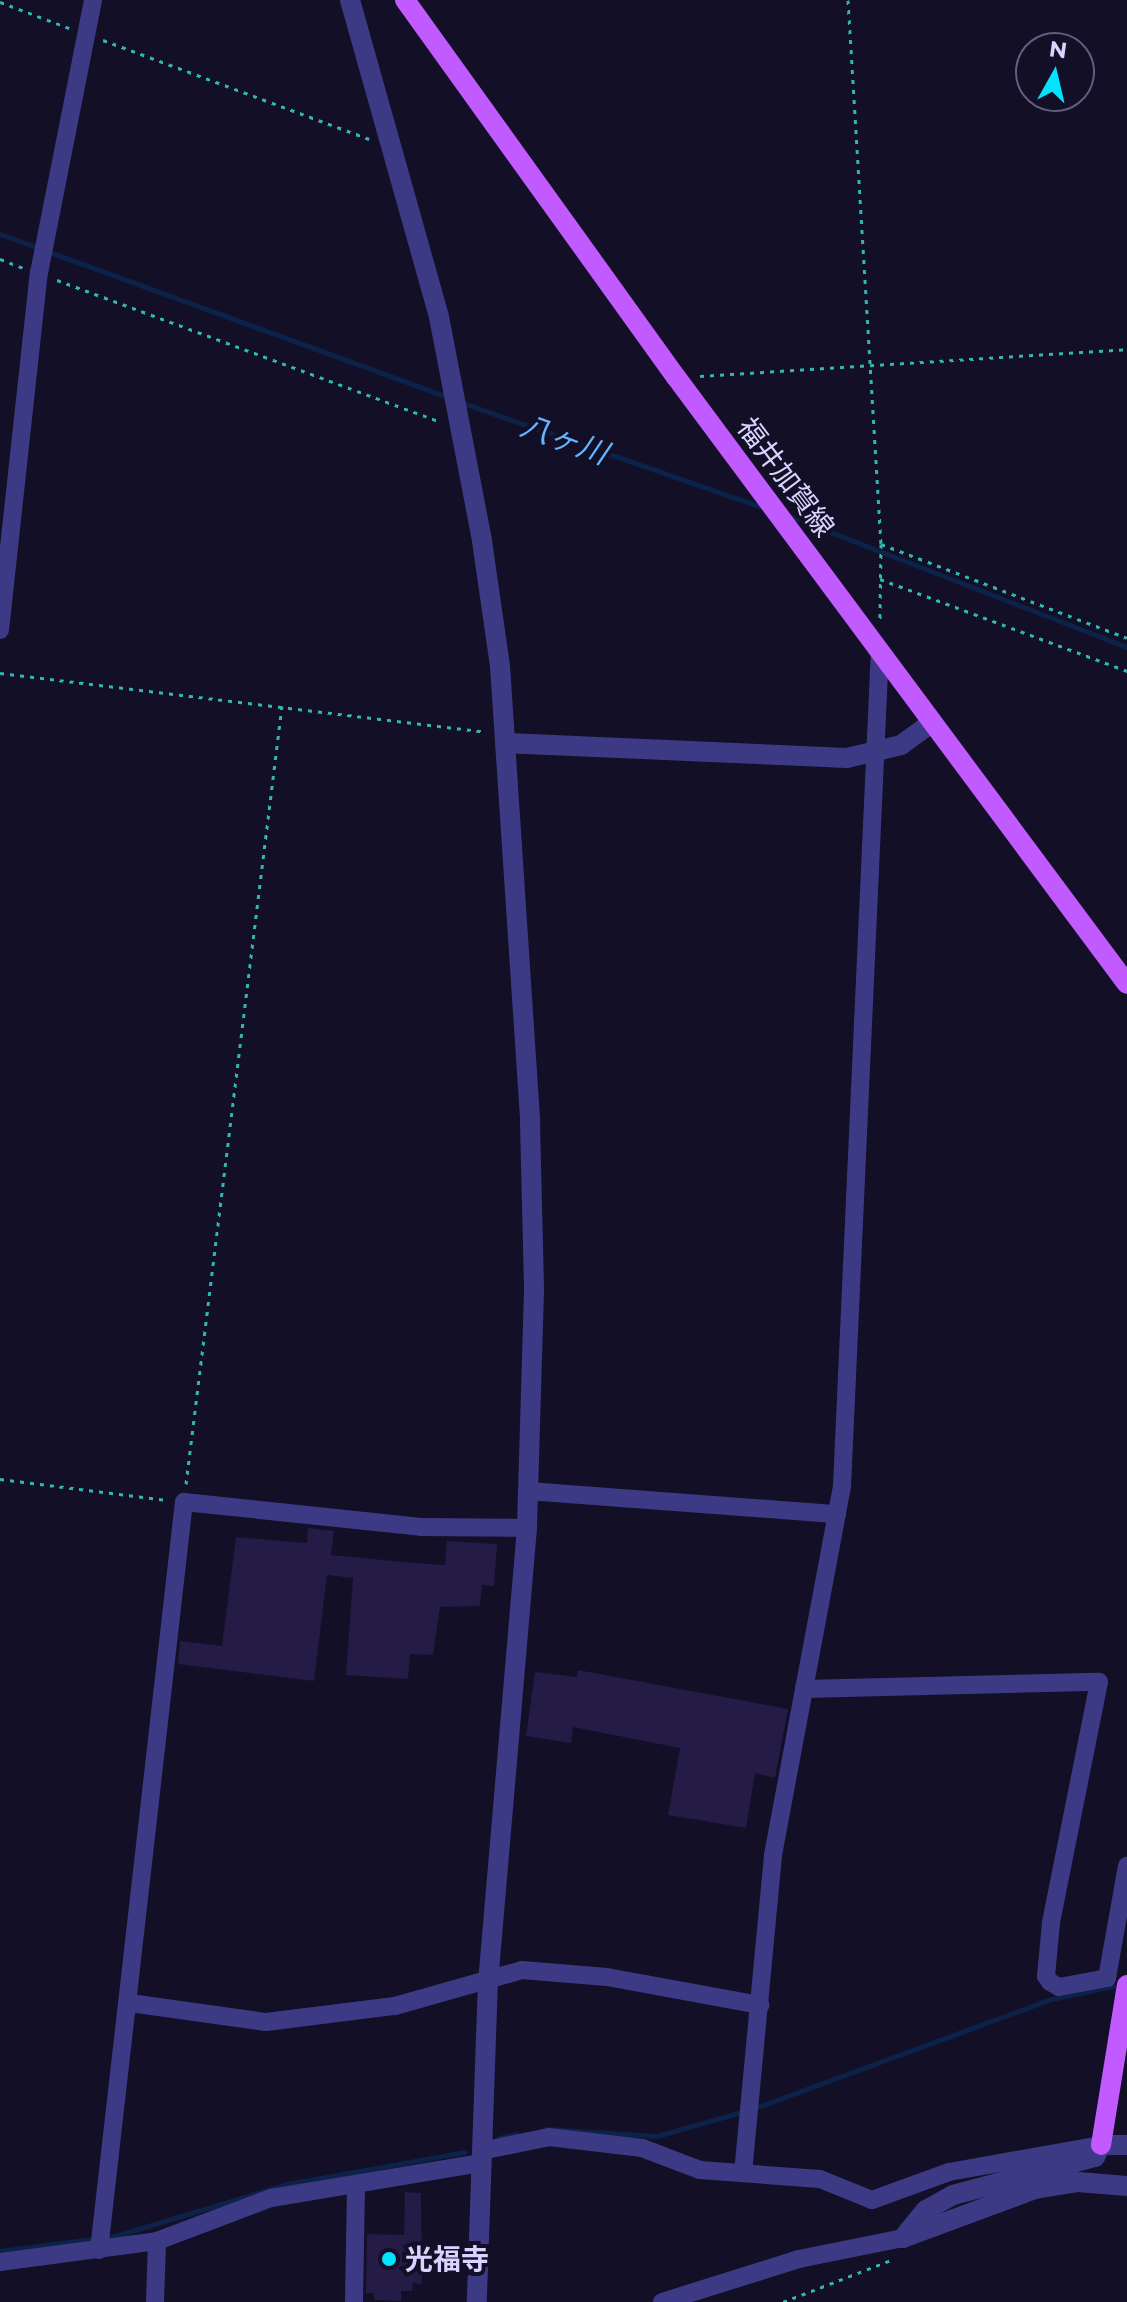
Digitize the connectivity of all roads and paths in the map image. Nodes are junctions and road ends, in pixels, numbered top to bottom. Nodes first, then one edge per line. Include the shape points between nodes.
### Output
1 (93, 0) edge
2 (350, 0) edge
3 (405, 0) edge
4 (848, 0) edge
5 (0, 2) edge
6 (86, 34) junction
7 (395, 149) junction
8 (0, 259) edge
9 (39, 273) junction
10 (1127, 349) edge
11 (871, 365) junction
12 (676, 377) junction
13 (460, 422) junction
14 (881, 544) junction
15 (880, 579) junction
16 (0, 630) edge
17 (1127, 638) edge
18 (880, 650) junction
19 (1127, 671) edge
20 (0, 673) edge
21 (282, 706) junction
22 (933, 722) junction
23 (505, 739) junction
24 (874, 753) junction
25 (1127, 984) edge
26 (0, 1479) edge
27 (528, 1491) junction
28 (184, 1502) junction
29 (837, 1514) junction
30 (527, 1528) junction
31 (804, 1689) junction
32 (1127, 1866) edge
33 (488, 1980) junction
34 (1127, 1985) edge
35 (130, 2003) junction
36 (760, 2005) junction
37 (1101, 2145) junction
38 (1127, 2145) edge
39 (480, 2157) junction
40 (743, 2173) junction
41 (356, 2184) junction
42 (1127, 2186) edge
43 (903, 2238) junction
44 (157, 2241) junction
45 (100, 2243) junction
46 (896, 2258) dead end
47 (0, 2262) edge
48 (155, 2302) edge
49 (354, 2302) edge
50 (477, 2302) edge
51 (662, 2302) edge
52 (783, 2302) edge

1 - 6 street
2 - 7 street
3 - 12 main road, 福井加賀線
4 - 11 path
5 - 6 path
6 - 7 path
6 - 9 street
7 - 13 street
8 - 9 path
9 - 13 path via 443,422
9 - 16 street
10 - 11 path
11 - 12 path
11 - 14 path
12 - 18 main road, 福井加賀線
13 - 23 street via 482,541
14 - 15 path
14 - 17 path
15 - 18 path
15 - 19 path
18 - 22 main road, 福井加賀線
18 - 24 street
20 - 21 path
21 - 23 path
21 - 28 path
22 - 24 street via 901,745
22 - 25 main road, 福井加賀線
23 - 24 street via 847,758
23 - 27 street via 533,1199
24 - 29 street
26 - 28 path
27 - 29 street
27 - 30 street
28 - 30 street via 421,1527
28 - 35 street
29 - 31 street
30 - 33 street
31 - 32 street via 1099,1682 1051,1923 1046,1976 1050,1982 1059,1987 1107,1978
31 - 36 street via 773,1855
33 - 35 street via 395,2006 266,2022
33 - 36 street via 522,1970 607,1977
33 - 39 street
34 - 37 main road
35 - 45 street
36 - 40 street
37 - 38 street
37 - 40 street via 949,2172 872,2200 820,2179
37 - 43 street via 1095,2157 953,2195 926,2210
39 - 40 street via 549,2137 642,2148 700,2170
39 - 41 street
39 - 50 street
41 - 44 street via 271,2198
41 - 49 street
42 - 43 street via 1078,2182 1035,2189
43 - 51 street via 799,2259
44 - 45 street
44 - 48 street
45 - 47 street
46 - 52 path

